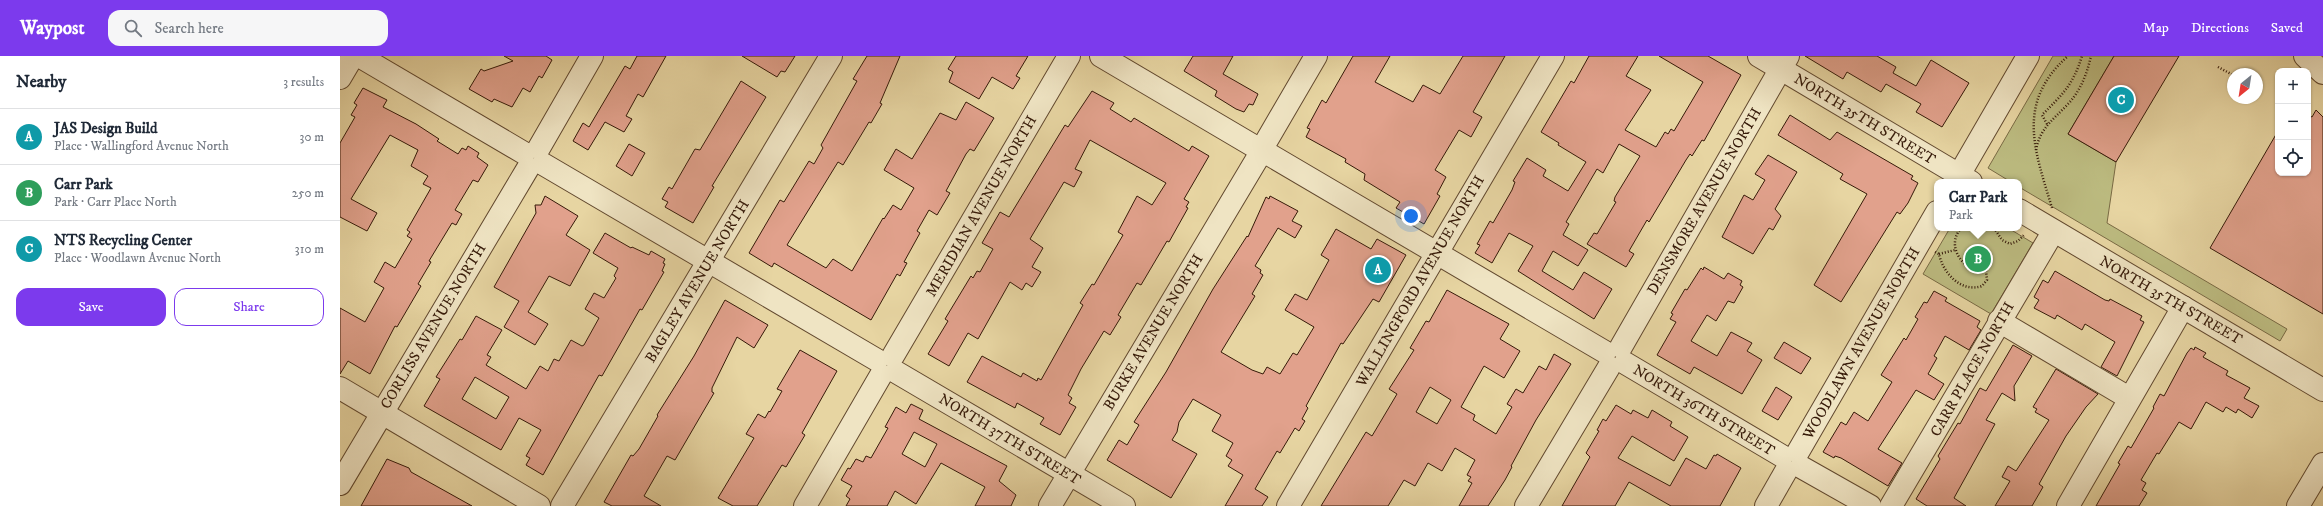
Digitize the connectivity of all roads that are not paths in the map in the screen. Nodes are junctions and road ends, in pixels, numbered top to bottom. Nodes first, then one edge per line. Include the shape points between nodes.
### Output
1 (353, 56) edge
2 (359, 56) edge
3 (592, 56) edge
4 (831, 56) edge
5 (1069, 56) edge
6 (1101, 56) edge
7 (1316, 56) edge
8 (1553, 56) edge
9 (1759, 56) edge
10 (2028, 56) edge
11 (2305, 56) edge
12 (1784, 62) edge
13 (2323, 72) edge
14 (340, 78) edge
15 (1261, 150) junction
16 (534, 158) junction
17 (1960, 179) edge
18 (1963, 179) edge
19 (2022, 212) edge
20 (1934, 217) edge
21 (2053, 232) junction
22 (1437, 253) junction
23 (709, 262) junction
24 (2183, 307) junction
25 (1999, 321) junction
26 (1615, 357) junction
27 (887, 366) junction
28 (340, 388) edge
29 (2323, 390) edge
30 (2129, 398) junction
31 (382, 413) junction
32 (1792, 462) junction
33 (2323, 464) edge
34 (1069, 474) junction
35 (340, 484) edge
36 (539, 506) edge
37 (562, 506) edge
38 (805, 506) edge
39 (1050, 506) edge
40 (1124, 506) edge
41 (1288, 506) edge
42 (1526, 506) edge
43 (1766, 506) edge
44 (1870, 506) edge
45 (1891, 506) edge
46 (2068, 506) edge
47 (2298, 506) edge

1 - 14 street
2 - 16 street, NORTH 37TH STREET
3 - 16 street, CORLISS AVENUE NORTH
4 - 23 street, BAGLEY AVENUE NORTH
5 - 27 street, MERIDIAN AVENUE NORTH
6 - 15 street, NORTH 36TH STREET
7 - 15 street, BURKE AVENUE NORTH
8 - 22 street, WALLINGFORD AVENUE NORTH
9 - 12 street, NORTH 35TH STREET
10 - 18 street
11 - 13 street
12 - 17 street, NORTH 35TH STREET
12 - 26 street, DENSMORE AVENUE NORTH
15 - 22 street, NORTH 36TH STREET
15 - 34 street, BURKE AVENUE NORTH
16 - 23 street, NORTH 37TH STREET
16 - 31 street, CORLISS AVENUE NORTH
19 - 21 street, NORTH 35TH STREET
20 - 32 street, WOODLAWN AVENUE NORTH
21 - 24 street, NORTH 35TH STREET
21 - 25 street, CARR PLACE NORTH
22 - 26 street, NORTH 36TH STREET
22 - 41 street, WALLINGFORD AVENUE NORTH
23 - 27 street, NORTH 37TH STREET
23 - 37 street, BAGLEY AVENUE NORTH
24 - 29 street, NORTH 35TH STREET
24 - 30 street
25 - 30 street
25 - 45 street, CARR PLACE NORTH
26 - 32 street, NORTH 36TH STREET
26 - 42 street, DENSMORE AVENUE NORTH
27 - 34 street, NORTH 37TH STREET
27 - 38 street, MERIDIAN AVENUE NORTH
28 - 31 street
30 - 46 street
31 - 35 street, CORLISS AVENUE NORTH
31 - 36 street
32 - 43 street, WOODLAWN AVENUE NORTH
32 - 44 street, NORTH 36TH STREET
33 - 47 street
34 - 39 street, BURKE AVENUE NORTH
34 - 40 street, NORTH 37TH STREET

